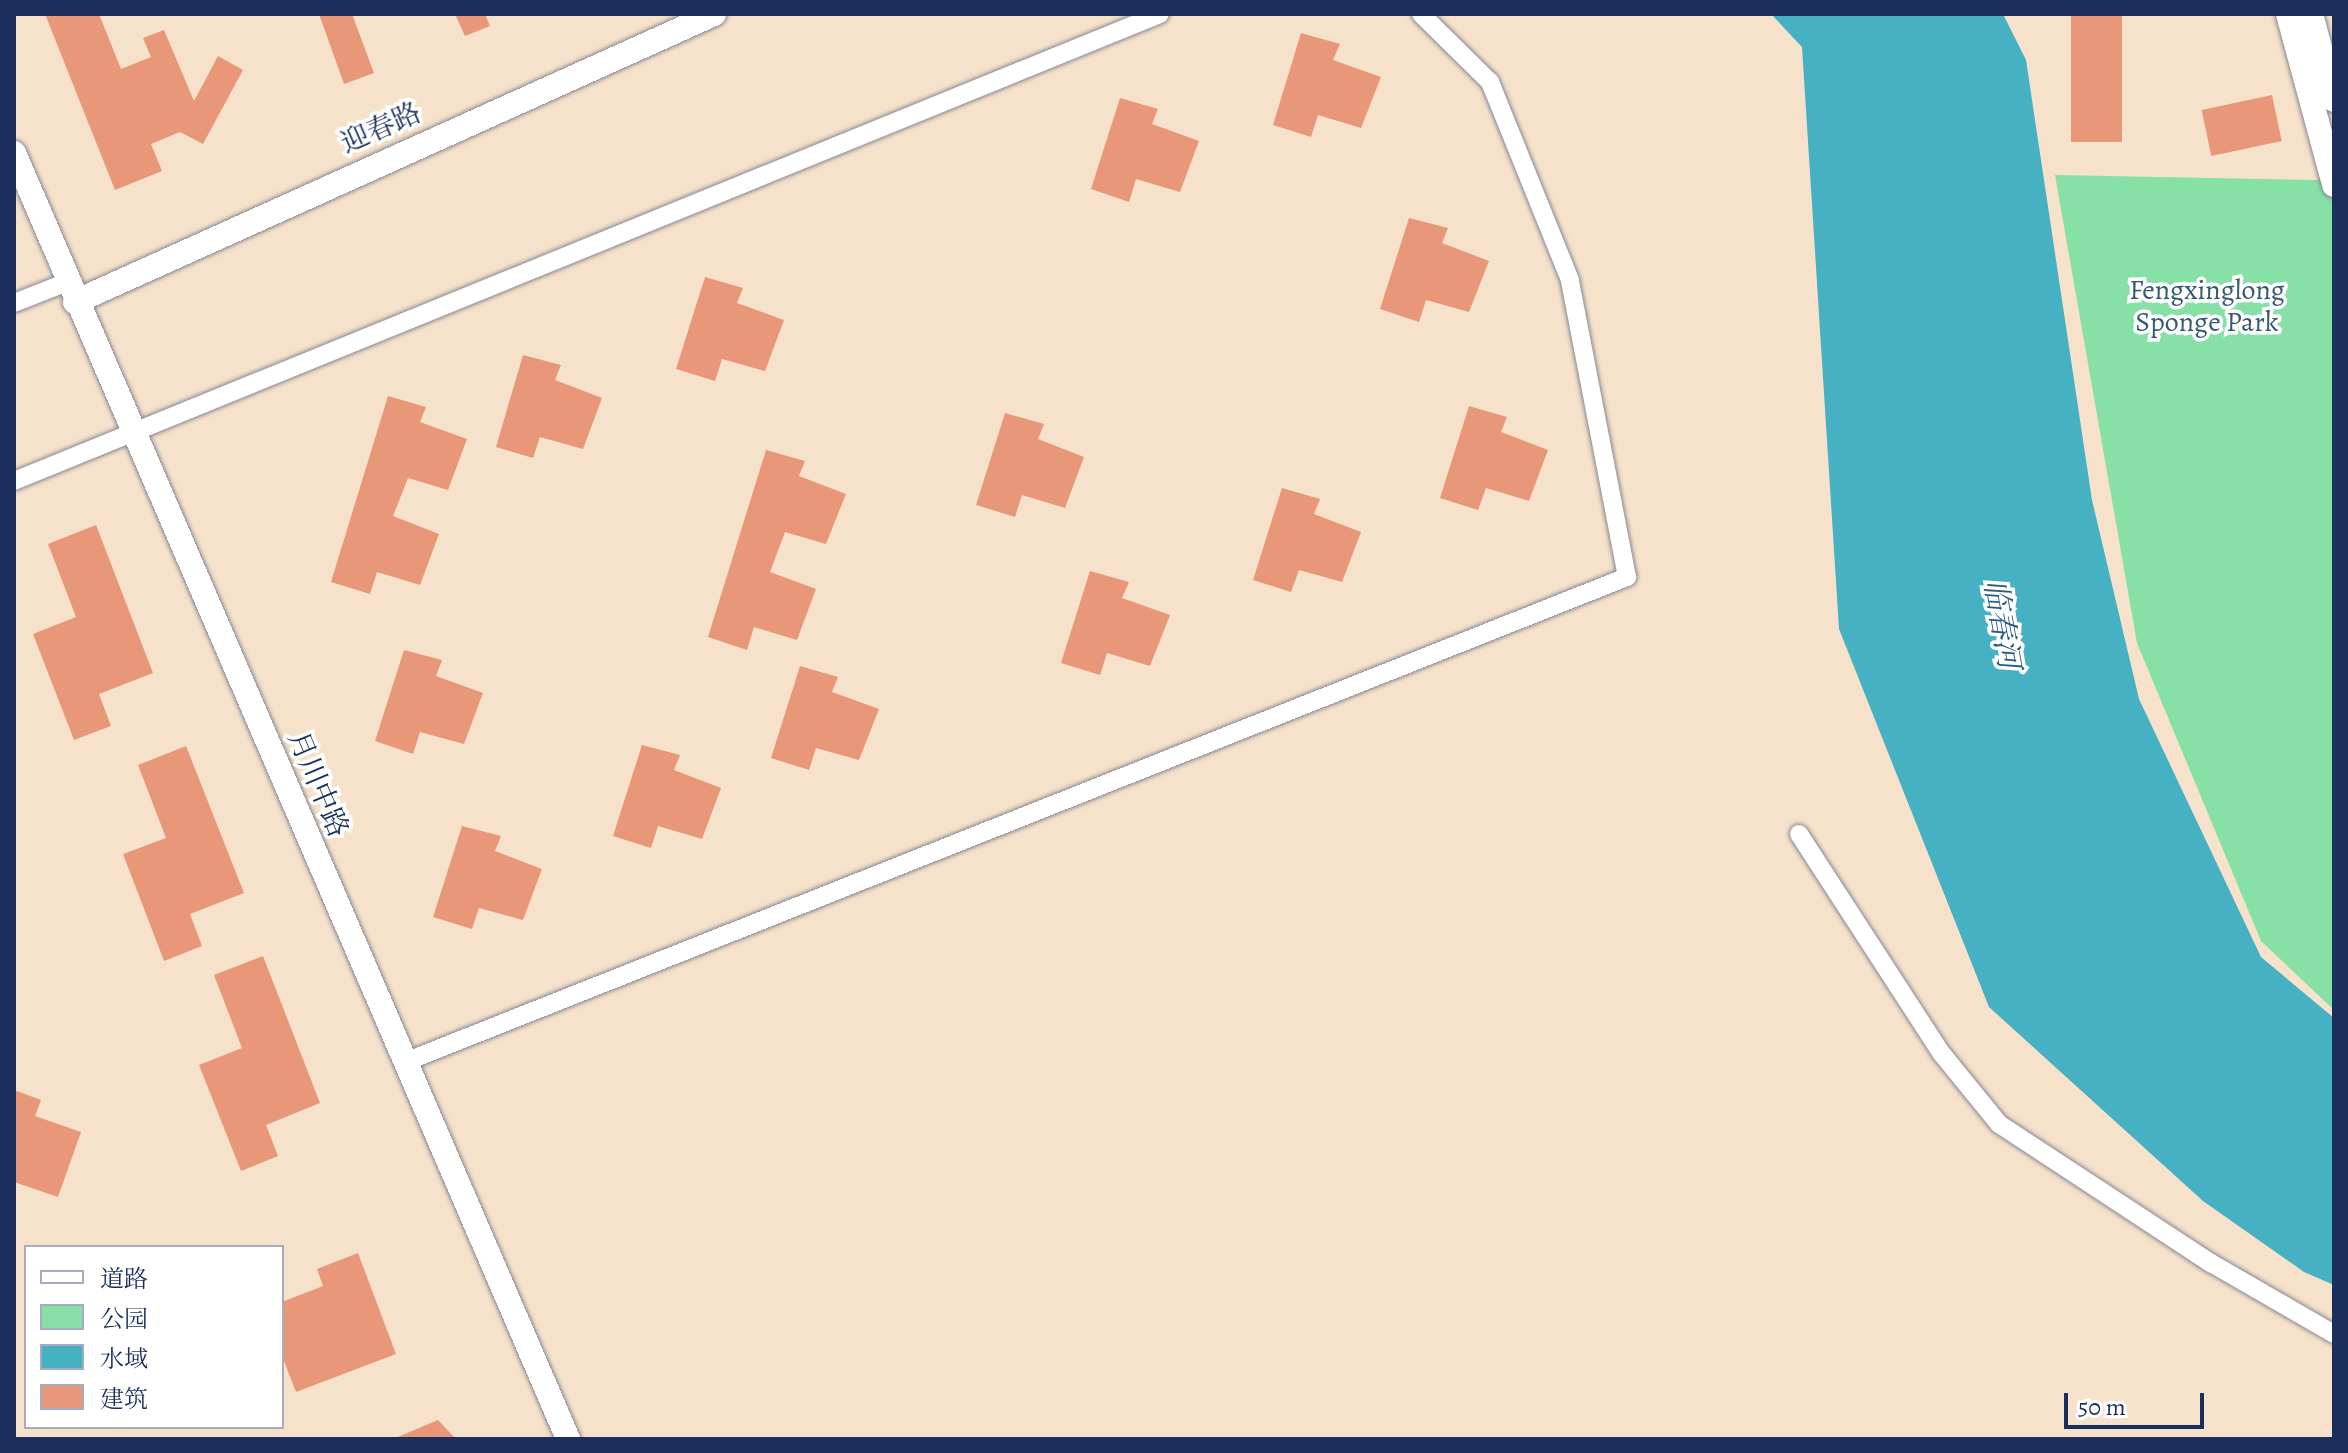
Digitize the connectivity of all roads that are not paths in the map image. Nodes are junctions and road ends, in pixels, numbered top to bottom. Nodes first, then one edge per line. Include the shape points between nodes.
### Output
1 (714, 14) edge
2 (1160, 14) edge
3 (1421, 14) edge
4 (2288, 14) edge
5 (2311, 14) edge
6 (2334, 100) edge
7 (14, 153) edge
8 (2334, 185) edge
9 (71, 292) junction
10 (14, 303) edge
11 (135, 432) junction
12 (14, 481) edge
13 (1799, 834) dead end
14 (405, 1062) junction
15 (2334, 1334) edge
16 (568, 1439) edge

1 - 9 street, 迎春路
2 - 11 street
3 - 14 street via 1490,82 1570,280 1627,577
4 - 8 street
5 - 6 street
7 - 9 street, 月川中路
9 - 10 street
9 - 11 street, 月川中路
11 - 12 street
11 - 14 street, 月川中路
13 - 15 street via 1942,1054 1999,1124 2211,1263
14 - 16 street, 月川中路

